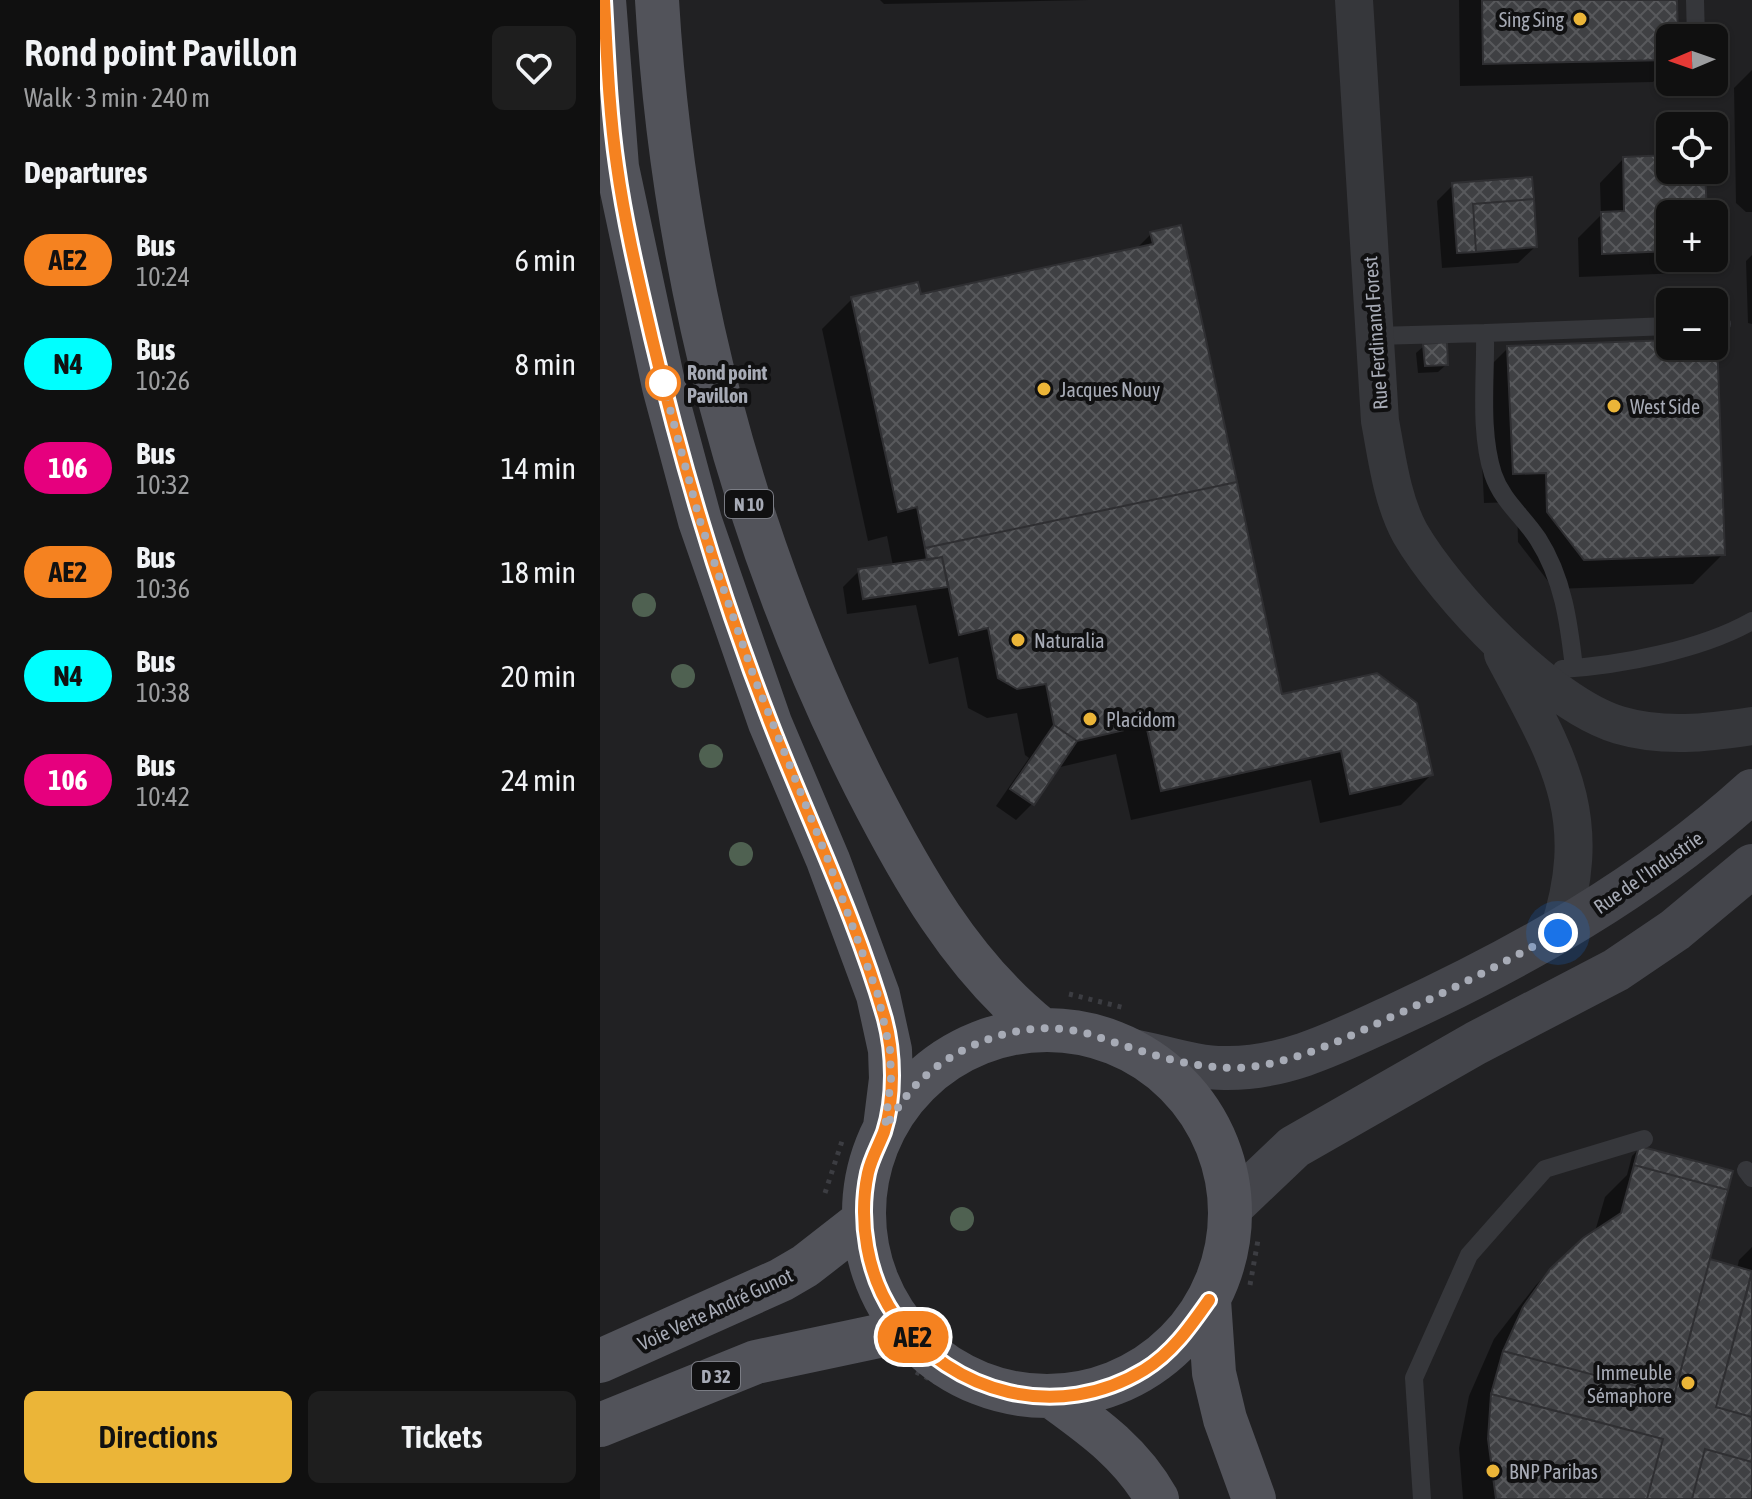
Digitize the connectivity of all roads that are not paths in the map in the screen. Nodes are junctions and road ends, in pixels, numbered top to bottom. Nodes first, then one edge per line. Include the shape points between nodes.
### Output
1 (604, 0) edge
2 (657, 0) edge
3 (1354, 0) edge
4 (1695, 0) edge
5 (1696, 24) edge
6 (608, 167) edge
7 (1656, 327) edge
8 (1485, 333) junction
9 (1375, 336) junction
10 (1752, 621) edge
11 (1492, 634) junction
12 (1574, 668) junction
13 (1533, 671) junction
14 (1752, 726) edge
15 (1752, 791) edge
16 (1752, 866) edge
17 (1558, 933) junction
18 (1041, 1029) junction
19 (1133, 1051) junction
20 (885, 1127) junction
21 (1644, 1139) dead end
22 (864, 1220) junction
23 (1246, 1220) junction
24 (1228, 1298) junction
25 (906, 1348) junction
26 (600, 1361) edge
27 (1041, 1406) junction
28 (600, 1425) edge
29 (1157, 1499) edge
30 (1254, 1499) edge
31 (1422, 1499) edge

1 - 6 main road, N 10
2 - 18 main road, N 10 via 671,157 696,306 726,427 782,602 818,691 905,862 974,965 997,993
3 - 9 street, Rue Ferdinand Forest
4 - 5 lane
6 - 20 main road, N 10 via 700,521 770,723 828,860 887,1026 891,1079
7 - 8 lane
8 - 9 lane
8 - 12 lane via 1487,446 1493,475 1506,501 1538,538 1560,582
9 - 11 street, Rue Ferdinand Forest via 1389,472 1409,531 1444,583
10 - 12 lane via 1668,650
11 - 13 street, Rue Ferdinand Forest
11 - 17 street, Rue Ferdinand Forest via 1546,736 1573,808 1575,865
12 - 13 lane
13 - 14 street, Rue Ferdinand Forest via 1582,708 1620,725 1685,734
15 - 17 main road, Rue de l'Industrie via 1626,891
16 - 23 main road via 1675,930 1616,970 1294,1147
17 - 19 main road, Rue de l'Industrie via 1472,980 1307,1055 1227,1069
18 - 19 main road via 1089,1034
18 - 20 main road via 993,1037 950,1057 913,1088
19 - 23 main road via 1172,1079 1203,1116
20 - 22 main road via 868,1172
21 - 31 lane via 1545,1169 1469,1255 1414,1378
22 - 25 main road via 872,1267
22 - 26 main road, Voie Verte André Gunot via 781,1280
23 - 24 main road via 1226,1255
24 - 27 main road via 1144,1370 1101,1390
24 - 30 main road via 1214,1373
25 - 27 main road via 961,1376
25 - 28 main road, D 32 via 756,1362
27 - 29 main road via 1111,1439 1144,1475

